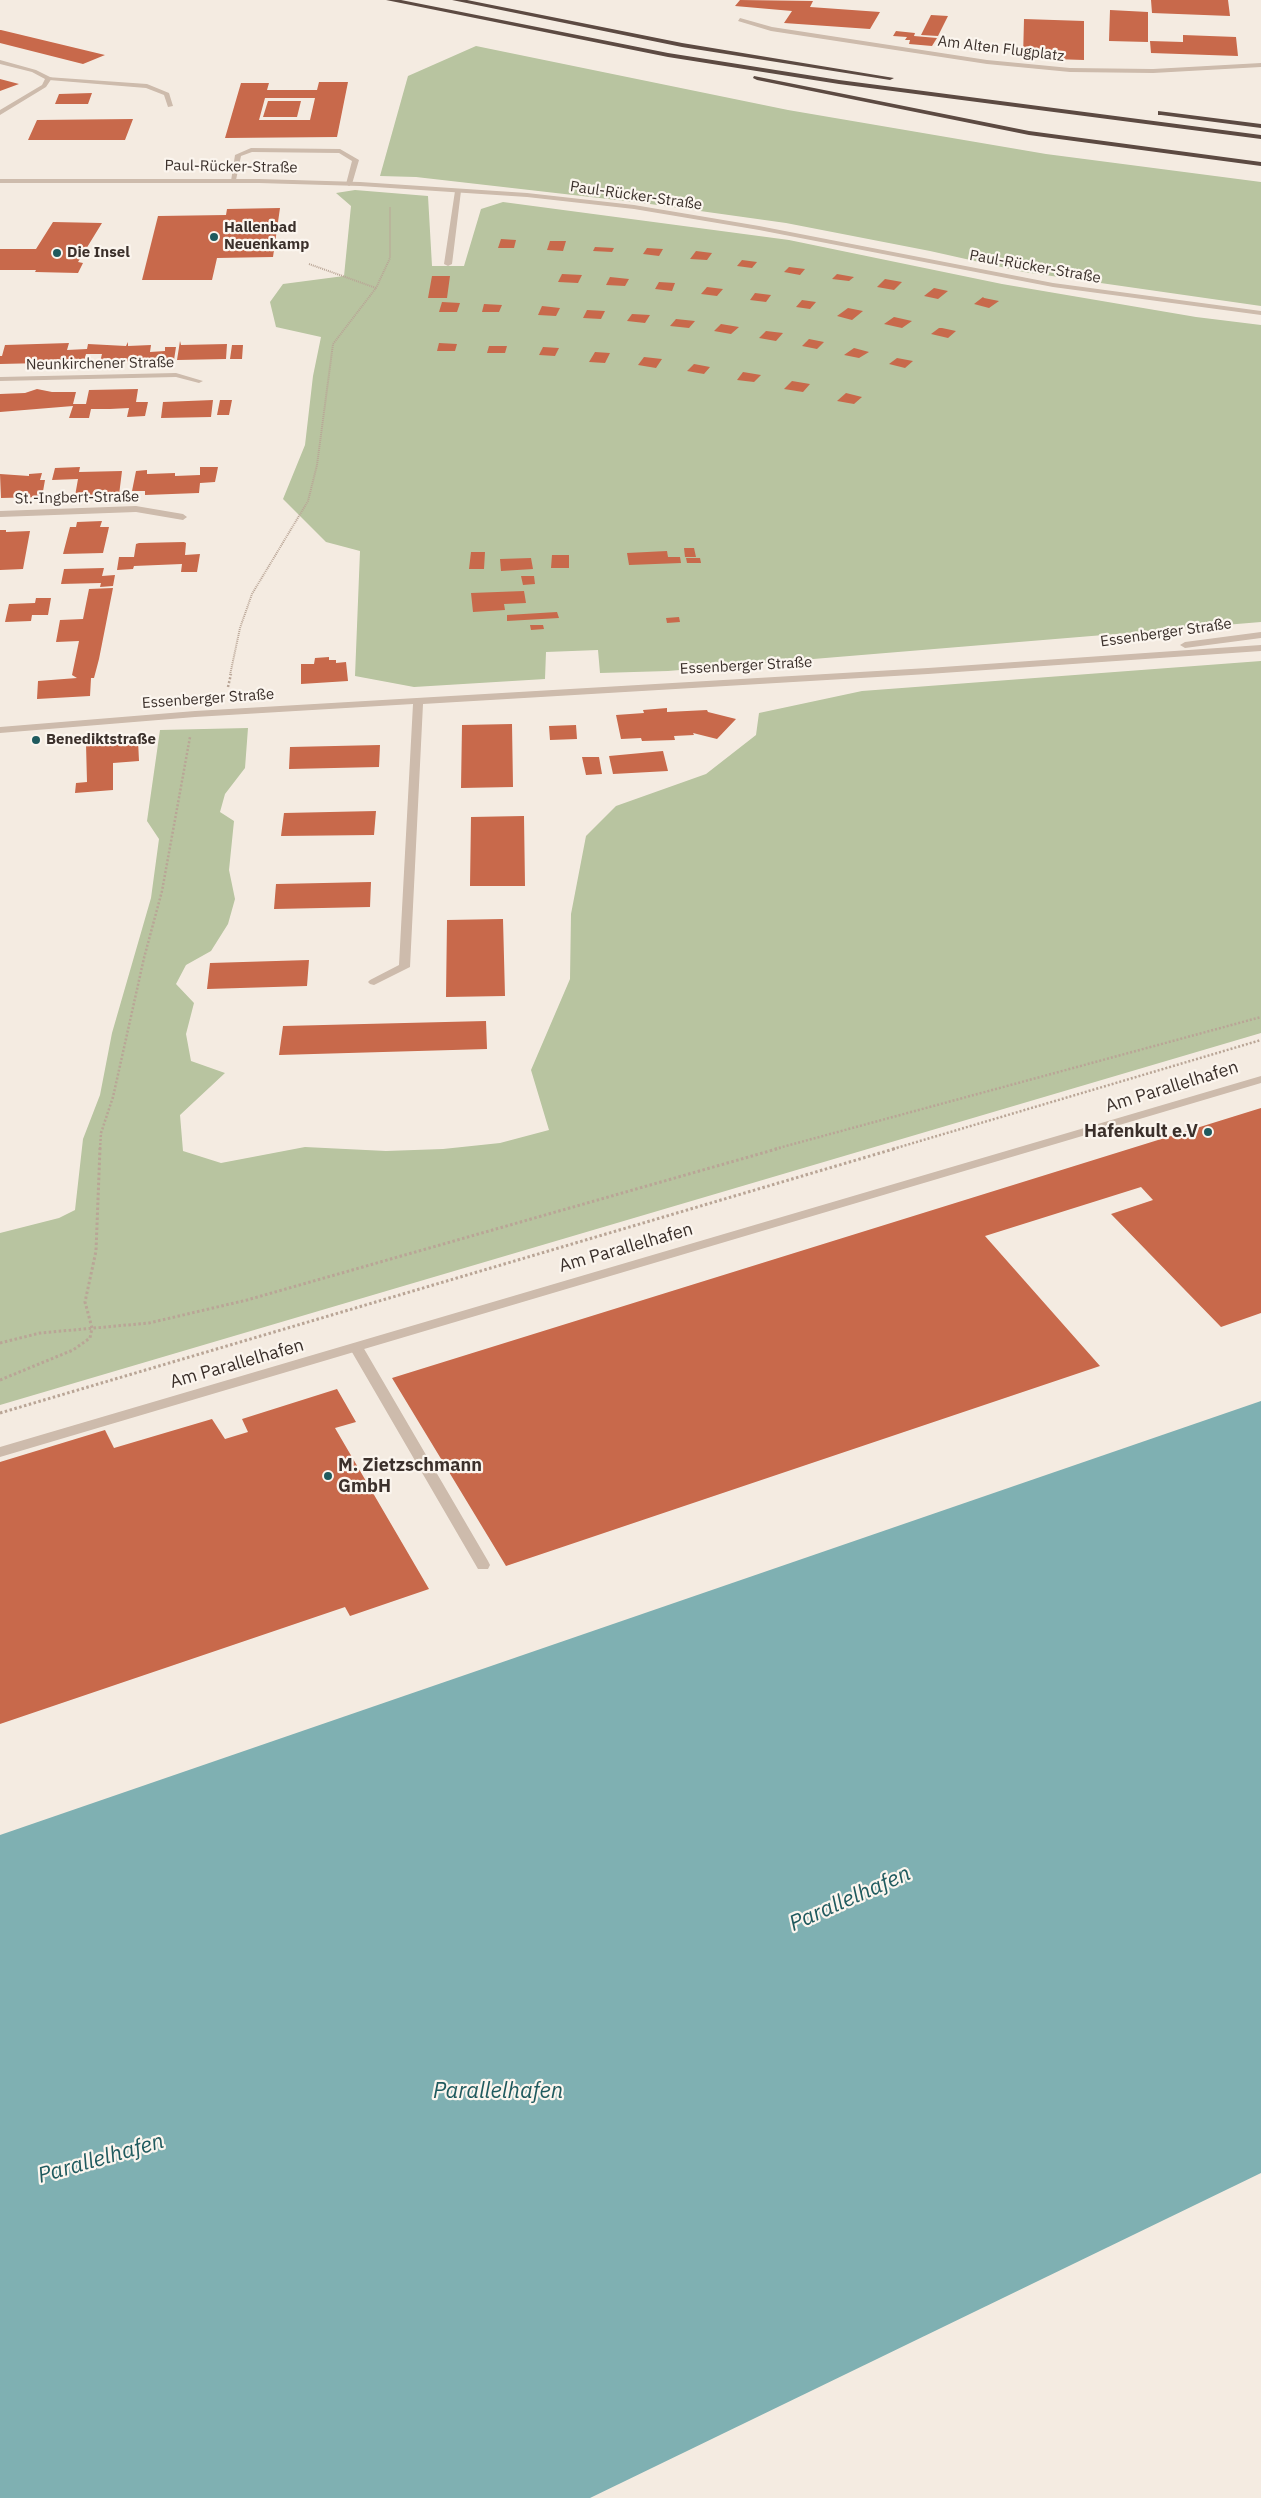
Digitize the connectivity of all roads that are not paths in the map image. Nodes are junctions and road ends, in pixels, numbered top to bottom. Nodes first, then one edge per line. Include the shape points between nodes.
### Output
1 (390, 0) edge
2 (456, 0) edge
3 (740, 20) dead end
4 (668, 55) junction
5 (0, 62) edge
6 (1261, 66) edge
7 (49, 78) junction
8 (901, 80) dead end
9 (170, 106) dead end
10 (1153, 112) dead end
11 (0, 113) edge
12 (1261, 126) edge
13 (1261, 137) edge
14 (1261, 164) edge
15 (233, 180) junction
16 (0, 181) edge
17 (349, 184) junction
18 (458, 190) junction
19 (448, 264) dead end
20 (1261, 313) edge
21 (0, 379) edge
22 (199, 381) dead end
23 (0, 514) edge
24 (183, 517) dead end
25 (1261, 635) edge
26 (1261, 648) edge
27 (1076, 660) junction
28 (418, 700) junction
29 (0, 730) edge
30 (374, 982) dead end
31 (1261, 1079) edge
32 (356, 1347) junction
33 (0, 1452) edge
34 (483, 1565) dead end

1 - 4 highway
2 - 8 highway via 682,45
3 - 6 street, Am Alten Flugplatz via 771,29 987,62 1070,70 1153,71
4 - 13 highway via 839,82
4 - 14 highway via 792,86 1029,133
5 - 7 street
7 - 9 street via 147,86 167,94
7 - 11 street via 44,86
10 - 12 highway
15 - 16 street, Paul-Rücker-Straße
15 - 17 street, Paul-Rücker-Straße
15 - 17 street via 238,155 252,150 340,151 356,160
17 - 18 street, Paul-Rücker-Straße
18 - 19 street
18 - 20 street, Paul-Rücker-Straße via 634,207 1053,285
21 - 22 street, Neunkirchener Straße via 176,375
23 - 24 street, St.-Ingbert-Straße via 136,509
25 - 27 street, Essenberger Straße
26 - 27 street, Essenberger Straße
27 - 28 street, Essenberger Straße
28 - 29 street, Essenberger Straße
28 - 30 street via 404,967
31 - 32 street, Am Parallelhafen
32 - 33 street, Am Parallelhafen
32 - 34 street

